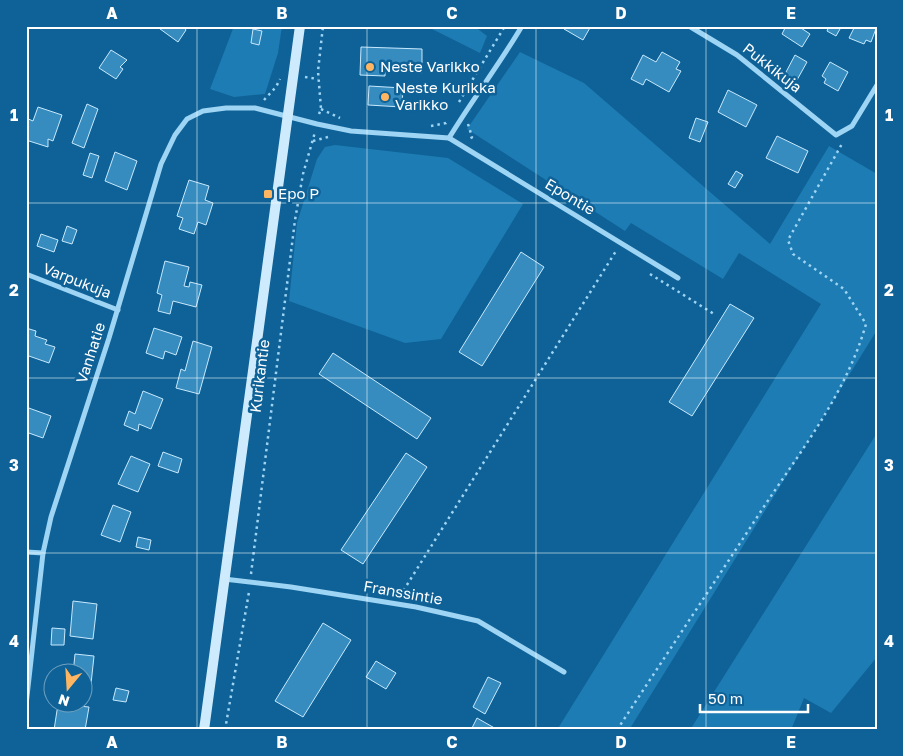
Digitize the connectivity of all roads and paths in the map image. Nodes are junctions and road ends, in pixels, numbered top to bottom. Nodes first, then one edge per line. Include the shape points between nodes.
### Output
1 (300, 26) edge
2 (322, 26) edge
3 (505, 26) edge
4 (522, 26) edge
5 (689, 26) edge
6 (283, 74) dead end
7 (877, 85) edge
8 (255, 108) junction
9 (455, 108) dead end
10 (320, 109) junction
11 (451, 116) dead end
12 (288, 117) junction
13 (344, 120) dead end
14 (317, 124) junction
15 (852, 126) junction
16 (424, 127) dead end
17 (334, 138) dead end
18 (449, 138) junction
19 (313, 141) junction
20 (621, 243) junction
21 (615, 252) junction
22 (623, 257) dead end
23 (648, 272) dead end
24 (26, 274) edge
25 (678, 278) dead end
26 (118, 310) junction
27 (714, 314) dead end
28 (26, 552) edge
29 (42, 553) junction
30 (224, 579) junction
31 (250, 582) junction
32 (395, 603) junction
33 (564, 672) dead end
34 (26, 706) edge
35 (204, 730) edge
36 (225, 730) edge
37 (617, 730) edge

1 - 12 street, Kurikantie
2 - 10 path, Kurikantie via 318,71
3 - 9 path
4 - 18 street
5 - 15 street, Pukkikuja via 737,55 836,135
6 - 8 path via 276,87
7 - 15 street
8 - 12 street, Vanhatie
8 - 26 street, Vanhatie via 203,111 187,119 175,135 158,172
10 - 13 path
10 - 14 path, Kurikantie
11 - 16 path via 446,124
12 - 14 street, Vanhatie
12 - 30 street, Kurikantie
14 - 18 street, Vanhatie via 352,131
14 - 19 path, Kurikantie
15 - 37 path via 788,240 792,254 844,289 866,324 861,342 843,384 806,444
17 - 19 path
18 - 20 street, Epontie
19 - 31 path, Kurikantie via 295,220
20 - 21 path
20 - 25 street, Epontie
21 - 22 path
21 - 32 path
23 - 27 path
24 - 26 street, Varpukuja
26 - 29 street, Vanhatie
28 - 29 street
29 - 34 street, Vanhatie
30 - 31 street, Franssintie
30 - 35 street, Kurikantie
31 - 32 street, Franssintie
31 - 36 path, Kurikantie
32 - 33 street, Franssintie via 478,621

